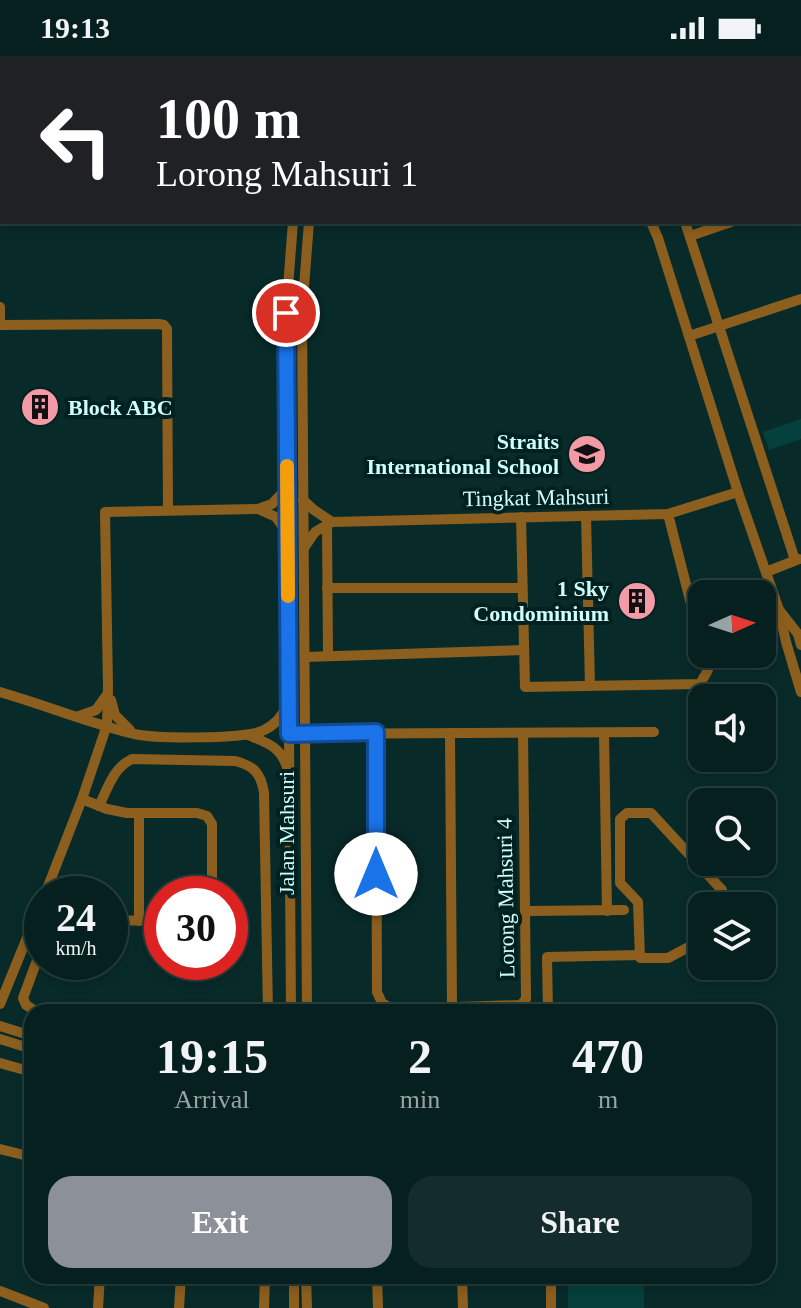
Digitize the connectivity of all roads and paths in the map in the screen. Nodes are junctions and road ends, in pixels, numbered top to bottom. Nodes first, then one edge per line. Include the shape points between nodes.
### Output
1 (293, 224) edge
2 (309, 224) edge
3 (644, 224) edge
4 (652, 224) edge
5 (686, 224) edge
6 (725, 224) edge
7 (690, 236) junction
8 (658, 238) junction
9 (801, 299) edge
10 (0, 307) edge
11 (0, 325) edge
12 (720, 325) junction
13 (689, 336) junction
14 (288, 487) junction
15 (738, 492) junction
16 (303, 500) junction
17 (258, 509) junction
18 (168, 510) junction
19 (668, 514) junction
20 (586, 516) junction
21 (521, 517) junction
22 (330, 523) junction
23 (288, 535) junction
24 (304, 548) junction
25 (798, 559) edge
26 (766, 572) junction
27 (327, 588) junction
28 (522, 588) junction
29 (688, 592) edge
30 (779, 610) junction
31 (801, 645) edge
32 (524, 650) junction
33 (328, 656) junction
34 (305, 657) junction
35 (708, 668) edge
36 (590, 686) junction
37 (108, 690) junction
38 (0, 692) edge
39 (801, 692) edge
40 (289, 700) junction
41 (77, 716) junction
42 (107, 725) junction
43 (376, 732) junction
44 (654, 732) dead end
45 (450, 733) junction
46 (523, 733) junction
47 (604, 733) junction
48 (289, 734) junction
49 (306, 734) junction
50 (138, 735) junction
51 (248, 735) junction
52 (289, 772) junction
53 (82, 799) junction
54 (99, 806) junction
55 (139, 813) junction
56 (52, 876) edge
57 (212, 876) edge
58 (722, 892) edge
59 (624, 910) dead end
60 (526, 911) junction
61 (607, 911) junction
62 (128, 921) edge
63 (139, 921) junction
64 (144, 921) edge
65 (688, 947) edge
66 (24, 950) edge
67 (640, 955) junction
68 (30, 980) edge
69 (0, 1004) edge
70 (26, 1004) edge
71 (268, 1004) edge
72 (291, 1004) edge
73 (307, 1004) edge
74 (384, 1004) edge
75 (452, 1004) edge
76 (522, 1004) edge
77 (548, 1004) edge
78 (0, 1026) edge
79 (24, 1034) edge
80 (3, 1041) edge
81 (24, 1047) edge
82 (0, 1063) edge
83 (24, 1070) edge
84 (0, 1149) edge
85 (24, 1155) edge
86 (100, 1284) edge
87 (180, 1284) edge
88 (265, 1284) edge
89 (294, 1284) edge
90 (306, 1284) edge
91 (377, 1284) edge
92 (462, 1284) edge
93 (551, 1284) edge
94 (0, 1291) edge
95 (44, 1308) edge
96 (98, 1308) edge
97 (179, 1308) edge
98 (264, 1308) edge
99 (294, 1308) edge
100 (307, 1308) edge
101 (378, 1308) edge
102 (463, 1308) edge
103 (551, 1308) edge

1 - 14 street, Jalan Mahsuri via 286,313
2 - 16 street, Jalan Mahsuri via 302,313
3 - 8 street
4 - 8 street
5 - 7 street
6 - 7 street
7 - 12 street
8 - 13 street
9 - 12 street
10 - 11 street
11 - 18 street via 164,325
12 - 13 street
12 - 25 street
13 - 15 street
14 - 17 street via 272,504
14 - 23 street, Jalan Mahsuri
15 - 19 street, Tingkat Mahsuri
15 - 26 street
16 - 22 street
16 - 24 street, Jalan Mahsuri
17 - 18 street
17 - 23 street via 276,517
18 - 37 street via 105,512
19 - 20 street, Tingkat Mahsuri
19 - 29 street
20 - 21 street, Tingkat Mahsuri
20 - 36 street
21 - 22 street, Tingkat Mahsuri
21 - 28 street
22 - 24 street
22 - 27 street
23 - 40 street, Jalan Mahsuri
24 - 34 street, Jalan Mahsuri
25 - 26 street
26 - 30 street
27 - 28 street
27 - 33 street
28 - 32 street
30 - 31 street
30 - 39 street
32 - 33 street
32 - 36 street via 525,687
33 - 34 street
34 - 49 street, Jalan Mahsuri
35 - 36 street via 700,684
37 - 41 street via 96,710
37 - 42 street
37 - 50 street via 115,715
38 - 41 street
40 - 48 street, Jalan Mahsuri
40 - 51 street via 274,724
41 - 42 street
42 - 50 street
42 - 53 street
43 - 45 street
43 - 49 street
43 - 74 street, Lorong Mahsuri 4 via 377,992
44 - 47 street
45 - 46 street
45 - 75 street
46 - 47 street
46 - 60 street, Lorong Mahsuri 4
47 - 61 street
48 - 49 street
48 - 52 street, Jalan Mahsuri
49 - 73 street, Jalan Mahsuri
50 - 51 street
51 - 52 street via 281,752
52 - 72 street, Jalan Mahsuri
53 - 54 street
53 - 56 street
54 - 55 street
54 - 71 street via 116,770 132,759 250,765 262,780 264,793
55 - 57 street via 197,813 210,819
55 - 63 street
58 - 67 street via 651,813 627,813 620,819 620,883 638,902
59 - 61 street
60 - 61 street
60 - 76 street, Lorong Mahsuri 4
62 - 63 street
63 - 64 street
65 - 67 street via 668,958
66 - 69 street
67 - 77 street via 547,957
68 - 70 street
78 - 79 street
80 - 81 street
82 - 83 street
84 - 85 street
86 - 96 street
87 - 97 street
88 - 98 street
89 - 99 street
90 - 100 street
91 - 101 street
92 - 102 street
93 - 103 street
94 - 95 street

